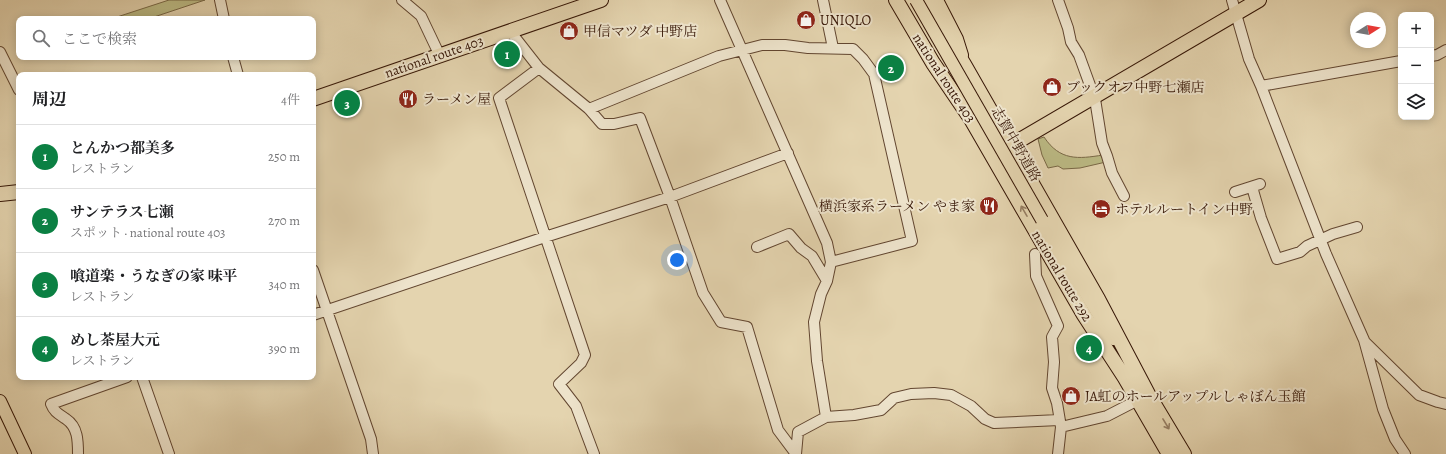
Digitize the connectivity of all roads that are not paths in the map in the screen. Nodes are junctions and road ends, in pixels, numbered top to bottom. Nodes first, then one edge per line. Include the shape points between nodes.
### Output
1 (220, 0) edge
2 (402, 0) edge
3 (601, 0) edge
4 (720, 0) edge
5 (822, 0) edge
6 (926, 0) edge
7 (937, 0) edge
8 (1058, 0) edge
9 (1259, 0) edge
10 (906, 1) edge
11 (1234, 7) edge
12 (223, 16) edge
13 (510, 31) junction
14 (833, 48) junction
15 (1446, 50) edge
16 (742, 51) junction
17 (0, 52) edge
18 (440, 56) junction
19 (1434, 56) edge
20 (234, 60) edge
21 (1398, 62) edge
22 (965, 66) junction
23 (539, 68) junction
24 (237, 72) edge
25 (16, 84) edge
26 (1260, 86) junction
27 (1094, 96) junction
28 (316, 98) edge
29 (589, 108) junction
30 (1010, 146) junction
31 (788, 153) junction
32 (992, 156) junction
33 (16, 192) edge
34 (1235, 192) dead end
35 (0, 194) edge
36 (1124, 196) dead end
37 (670, 197) junction
38 (1357, 227) dead end
39 (545, 237) junction
40 (1321, 240) junction
41 (757, 247) dead end
42 (1035, 254) dead end
43 (831, 262) junction
44 (316, 279) edge
45 (828, 282) junction
46 (327, 311) junction
47 (316, 314) edge
48 (1364, 340) junction
49 (119, 380) edge
50 (143, 380) edge
51 (1143, 397) junction
52 (0, 401) edge
53 (1446, 404) edge
54 (826, 417) junction
55 (1060, 424) junction
56 (25, 454) edge
57 (78, 454) edge
58 (168, 454) edge
59 (373, 454) edge
60 (594, 454) edge
61 (796, 454) edge
62 (1058, 454) edge
63 (1169, 454) edge
64 (1184, 454) edge
65 (1405, 454) edge

1 - 12 street
2 - 18 street via 421,16
3 - 13 highway, national route 403
4 - 16 street
5 - 14 street
6 - 22 highway, national route 403
7 - 22 main road via 957,39
8 - 27 street
9 - 11 highway
10 - 32 highway, national route 403 via 932,63 971,119
10 - 51 main road, 志賀中野道路, bridge via 1042,220
11 - 26 street via 1249,59
11 - 27 highway
13 - 18 highway, national route 403
13 - 23 street
14 - 16 street via 762,45
14 - 43 street via 853,49 874,74 912,240
15 - 19 street
16 - 29 street via 719,56
16 - 31 street
17 - 25 street
18 - 28 highway, national route 403
20 - 24 street
21 - 26 street
22 - 30 highway, national route 403
23 - 29 street
23 - 39 street via 499,98
26 - 40 street
27 - 30 highway
27 - 36 street via 1102,143 1112,173
29 - 37 street via 602,124 640,118
30 - 32 highway
30 - 51 highway, national route 292 via 1098,299
31 - 37 street
31 - 43 street via 827,243
51 -> 32 highway, national route 292 via 1084,315
33 - 35 highway
34 - 40 street via 1256,185 1260,218 1277,259 1300,252
37 - 39 street
37 - 61 street via 702,293 721,322 747,327 778,430
38 - 40 street
39 - 46 street
39 - 60 street via 585,355 581,363 560,384 576,406
40 - 48 street
41 - 45 street via 789,234 812,256
42 - 55 street via 1036,276 1058,326 1052,337 1052,388
43 - 45 street
44 - 46 street
45 - 54 street via 821,294 814,322
46 - 47 street
46 - 59 street via 371,439
48 - 53 street via 1419,395
48 - 65 street via 1383,409 1395,439
49 - 57 street via 51,404 54,411 76,430
50 - 58 street
51 - 55 street via 1107,416
51 - 63 highway, national route 292
51 -> 64 highway, national route 292
52 - 56 main road
54 - 55 street via 882,410 894,398 934,393 951,395 994,423
54 - 61 street via 798,432
55 - 62 street

